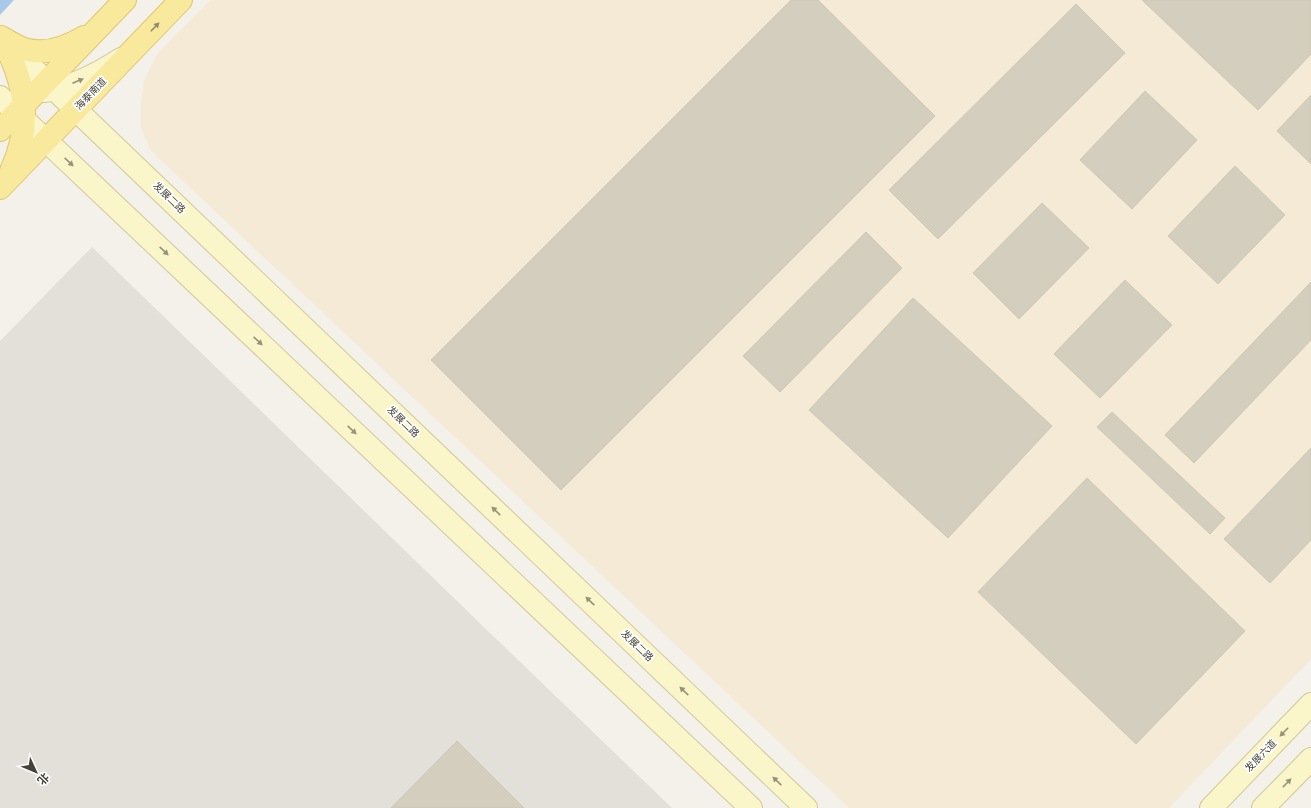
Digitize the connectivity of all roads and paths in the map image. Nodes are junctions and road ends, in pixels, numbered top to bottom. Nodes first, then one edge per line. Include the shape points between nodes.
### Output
1 (125, 0) edge
2 (181, 0) edge
3 (98, 28) junction
4 (0, 37) edge
5 (129, 54) junction
6 (0, 84) edge
7 (0, 97) edge
8 (32, 99) junction
9 (76, 109) junction
10 (0, 130) edge
11 (46, 140) junction
12 (1, 187) edge
13 (1311, 704) edge
14 (1311, 759) edge
15 (751, 808) edge
16 (806, 808) edge
17 (1211, 808) edge
18 (1263, 808) edge

1 - 3 main road
5 -> 2 main road, 海泰南道
3 - 4 main road via 66,46 53,50 23,48
3 - 8 main road
4 - 8 main road
8 -> 5 main road via 92,75
5 - 9 main road, 海泰南道
6 - 8 main road
7 - 8 main road, 发展二路
8 - 9 main road, 发展二路
8 - 10 main road
8 - 11 main road, 发展二路
8 - 12 main road via 19,152
9 - 11 main road, 海泰南道
16 -> 9 main road, 发展二路
11 - 12 main road, 海泰南道
11 -> 15 main road, 发展二路
13 -> 17 main road, 发展六道
18 -> 14 main road

